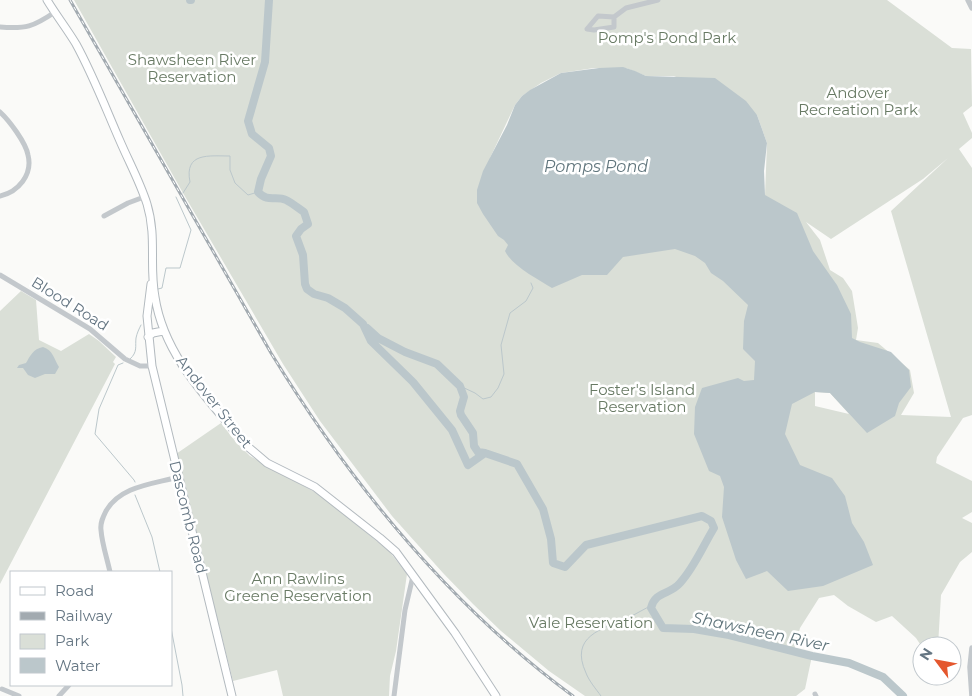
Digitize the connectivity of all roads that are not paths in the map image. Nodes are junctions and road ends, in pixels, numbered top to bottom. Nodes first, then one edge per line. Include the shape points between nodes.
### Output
1 (47, 0) edge
2 (658, 0) edge
3 (968, 0) edge
4 (972, 8) edge
5 (54, 12) junction
6 (614, 17) junction
7 (0, 27) edge
8 (0, 112) edge
9 (0, 196) edge
10 (144, 197) junction
11 (104, 216) dead end
12 (0, 276) edge
13 (152, 279) junction
14 (158, 314) junction
15 (163, 329) junction
16 (148, 333) junction
17 (152, 366) junction
18 (178, 477) junction
19 (110, 571) edge
20 (413, 576) junction
21 (972, 648) edge
22 (971, 658) edge
23 (68, 686) edge
24 (2, 689) dead end
25 (19, 696) edge
26 (59, 696) edge
27 (232, 696) edge
28 (394, 696) edge
29 (496, 696) edge
30 (972, 696) edge

1 - 5 main road, Andover Street
2 - 6 street via 626,8
3 - 4 street
5 - 7 street via 31,26
5 - 10 main road, Andover Street via 76,44
6 - 6 street via 614,27 587,30 598,16
8 - 9 street via 24,145 29,160 20,186
10 - 11 street
10 - 13 main road, Andover Street via 153,233
12 - 17 street, Blood Road via 90,329 125,360 140,366
13 - 14 main road, Andover Street
13 - 16 main road, Dascomb Road
14 - 15 main road, Andover Street
14 - 16 main road
15 - 16 main road
15 - 20 main road, Andover Street via 188,375 247,446 267,463 308,483 344,509 396,552
16 - 17 main road, Dascomb Road
17 - 18 main road, Dascomb Road
18 - 19 street via 128,490 109,506 101,521 101,529
18 - 27 main road, Dascomb Road
20 - 28 street via 405,610
20 - 29 main road, Andover Street
21 - 22 street
22 - 30 street
23 - 26 street
24 - 25 street

